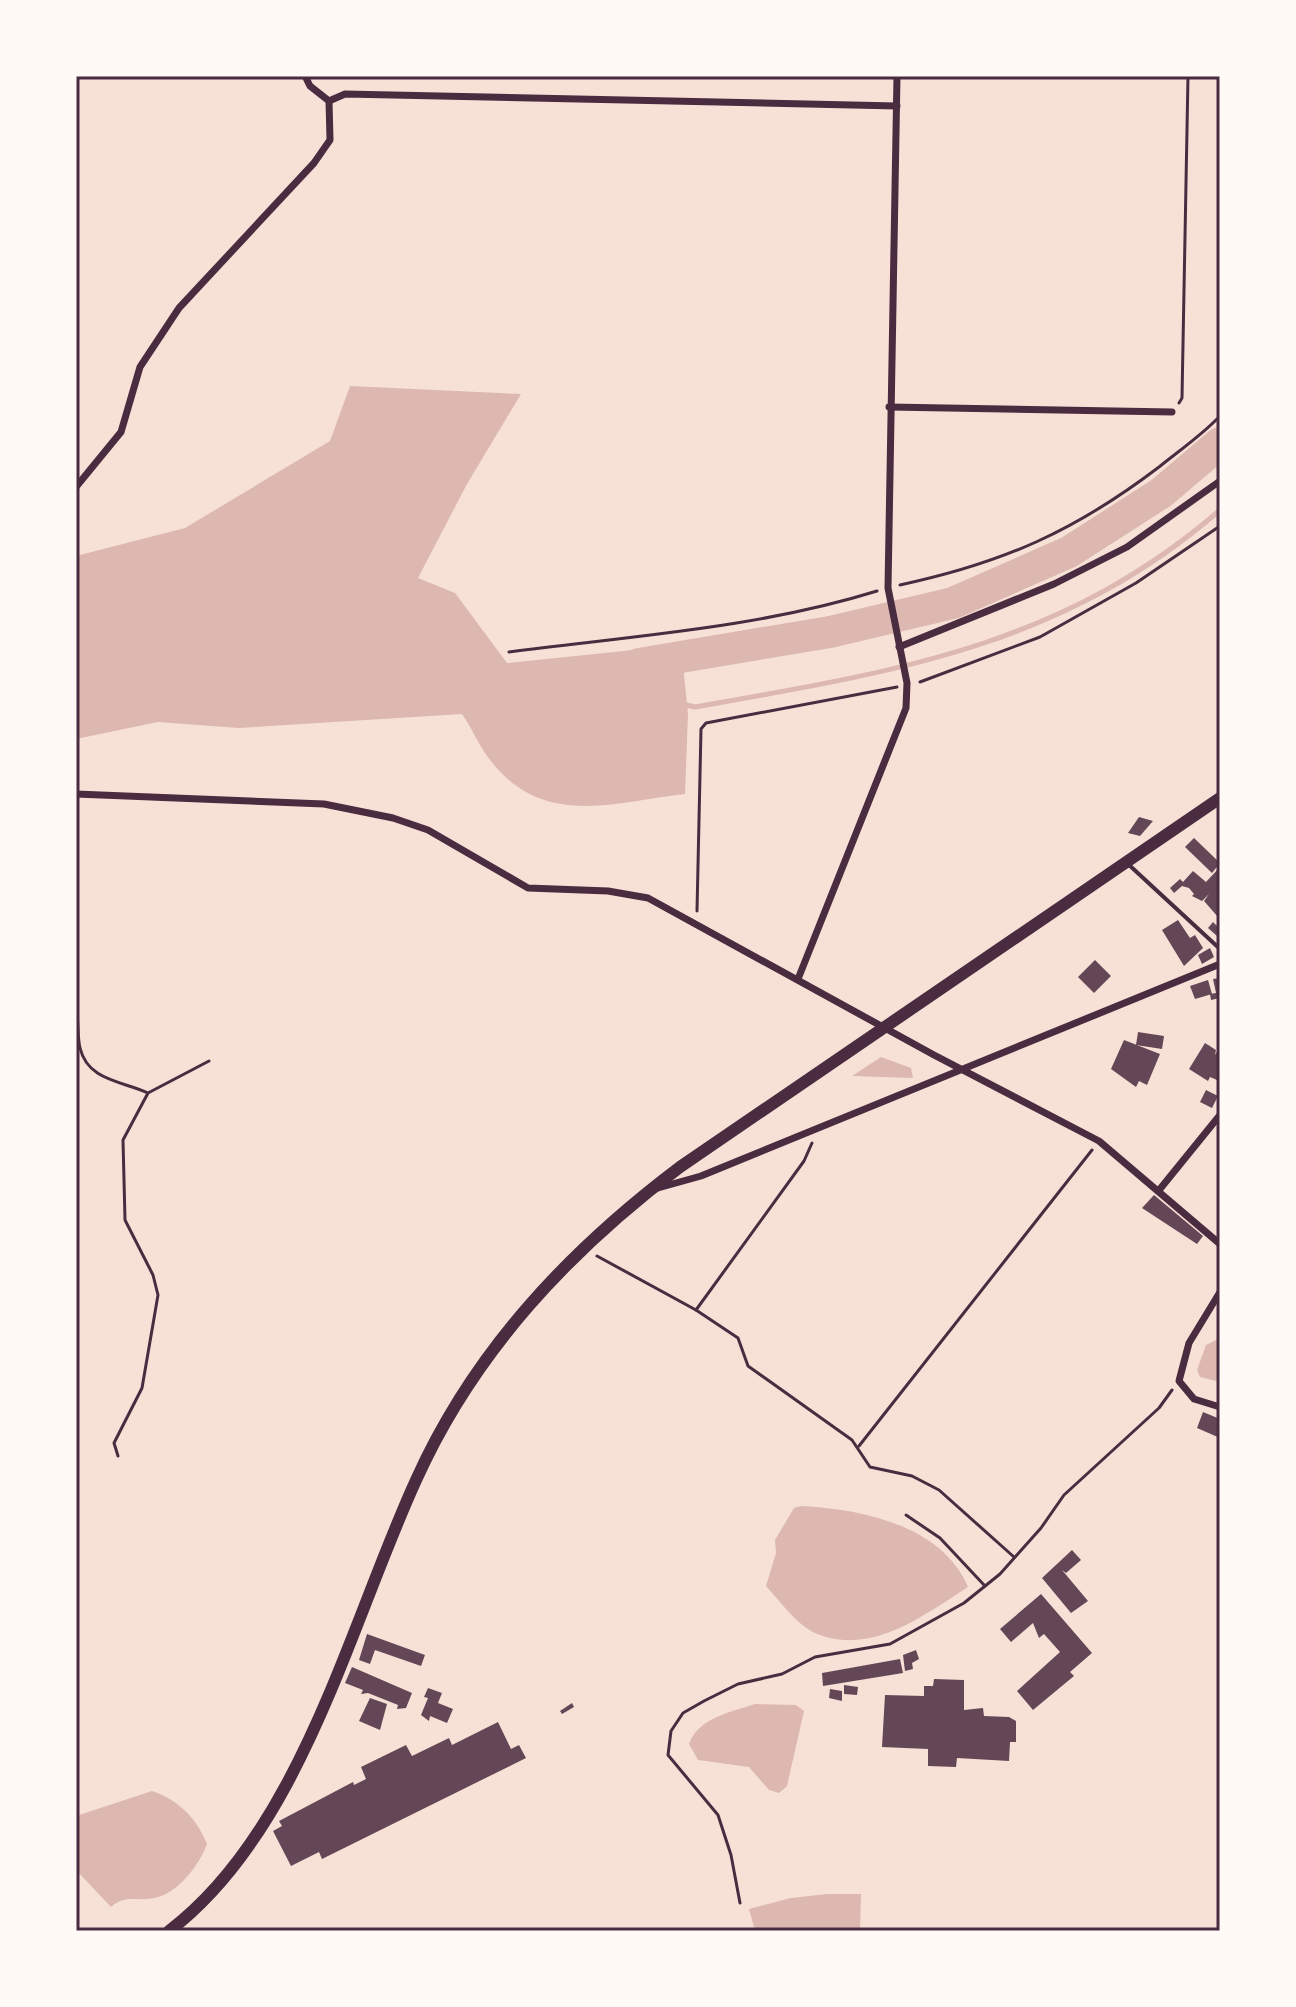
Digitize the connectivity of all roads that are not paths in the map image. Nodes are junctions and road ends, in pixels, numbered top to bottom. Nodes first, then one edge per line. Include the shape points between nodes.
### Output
1 (305, 76) edge
2 (897, 76) edge
3 (329, 101) junction
4 (897, 106) junction
5 (889, 407) junction
6 (1172, 412) road end
7 (1220, 481) edge
8 (76, 487) edge
9 (899, 647) junction
10 (76, 794) edge
11 (1220, 798) edge
12 (1127, 862) junction
13 (1220, 949) edge
14 (1220, 964) edge
15 (798, 979) junction
16 (885, 1028) junction
17 (960, 1068) junction
18 (1219, 1118) edge
19 (1160, 1189) junction
20 (649, 1191) junction
21 (1220, 1244) edge
22 (1220, 1292) edge
23 (1220, 1407) edge
24 (169, 1931) edge

1 - 3 street
2 - 4 street
3 - 4 street via 345,94
3 - 8 street via 330,140 179,308 140,367 121,432
4 - 5 street
5 - 6 street
5 - 9 street via 888,588
7 - 9 street via 1127,547 1054,584
9 - 15 street via 906,708
10 - 15 street via 324,804 393,818 428,830 528,888 648,898
11 - 12 main road
12 - 13 lane
12 - 16 main road
14 - 17 street
15 - 16 street
16 - 17 street
16 - 20 main road
17 - 19 street via 1099,1141
17 - 20 street via 701,1176
18 - 19 street
19 - 21 street
20 - 24 main road via 544,1286 487,1356 417,1477 287,1782 217,1885
22 - 23 street via 1189,1343 1179,1381 1194,1399

